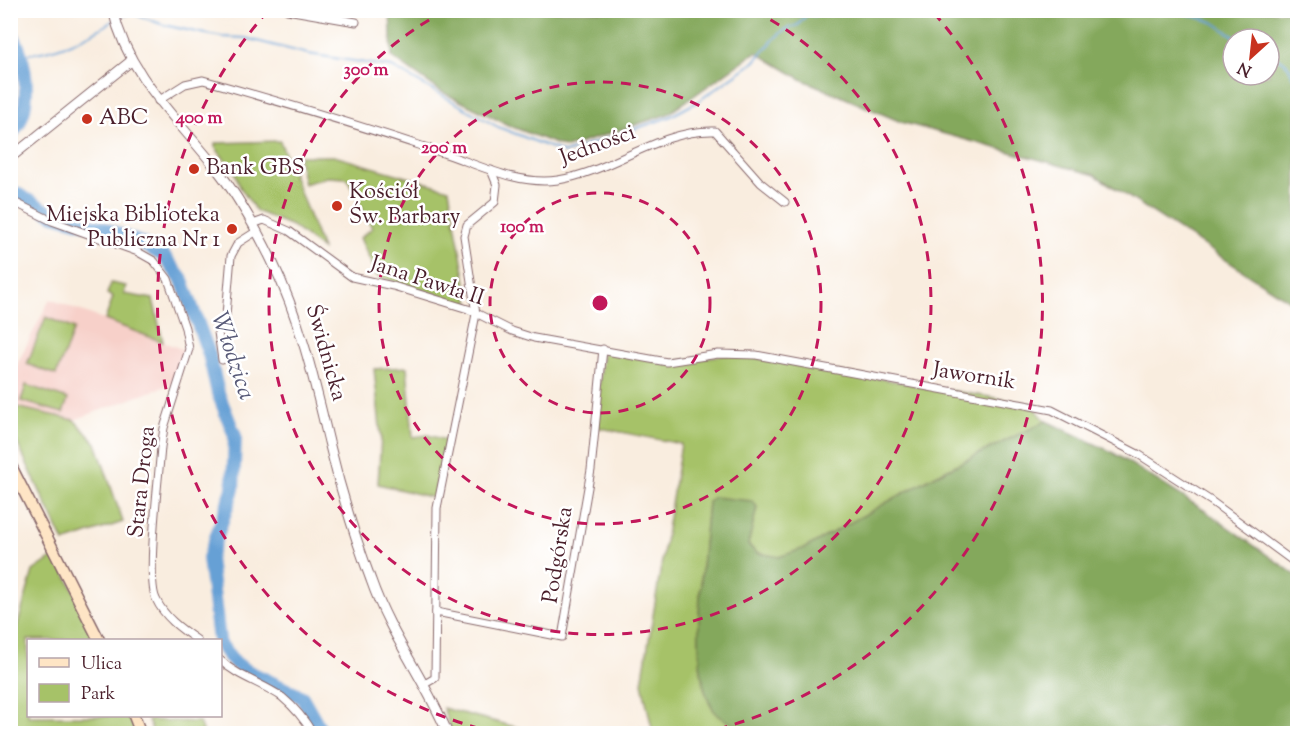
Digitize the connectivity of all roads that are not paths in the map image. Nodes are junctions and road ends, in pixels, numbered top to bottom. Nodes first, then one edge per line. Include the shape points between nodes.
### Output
1 (287, 10) edge
2 (115, 16) edge
3 (356, 22) dead end
4 (131, 61) junction
5 (158, 101) junction
6 (10, 158) edge
7 (491, 170) junction
8 (10, 200) edge
9 (785, 202) dead end
10 (255, 228) junction
11 (476, 314) junction
12 (603, 349) junction
13 (222, 360) dead end
14 (10, 464) edge
15 (1298, 566) edge
16 (436, 612) junction
17 (98, 639) edge
18 (195, 639) edge
19 (222, 662) edge
20 (423, 686) junction
21 (134, 717) edge
22 (141, 734) edge
23 (313, 734) edge
24 (448, 734) edge

1 - 3 street
2 - 4 street, Świdnicka
4 - 5 street, Świdnicka
4 - 6 street
5 - 7 street, Jedności via 184,84 203,80
5 - 10 street, Świdnicka via 217,169
7 - 9 street, Jedności via 537,181 559,180 680,136 715,131 761,183
7 - 11 street via 497,185 495,202 467,225 464,236
8 - 18 street, Stara Droga via 138,252 154,261 168,279 189,348 161,447 152,584 160,607 177,627
10 - 11 street, Jana Pawła II via 264,220 289,231 352,277 393,286
10 - 13 street via 238,243 231,256 226,315 218,332
10 - 20 street, Świdnicka via 304,340 340,482 371,580 386,619
11 - 12 street, Jana Pawła II via 534,338
11 - 16 street via 437,508
12 - 15 street, Jawornik via 668,362 718,354 756,356 1052,410 1138,454 1211,501
12 - 16 street, Podgórska via 591,470 562,637
14 - 17 main road
16 - 20 street via 435,678
19 - 23 street via 281,697
20 - 24 street, Świdnicka
21 - 22 main road

